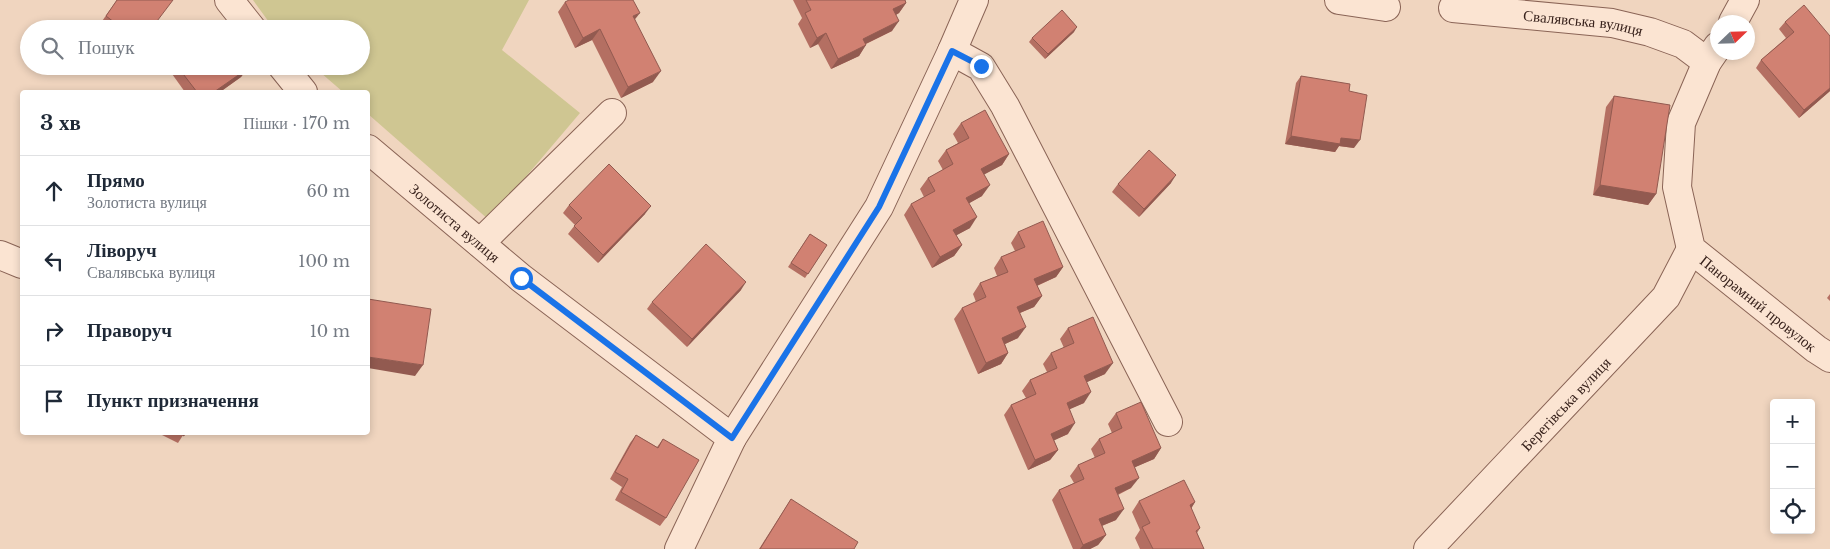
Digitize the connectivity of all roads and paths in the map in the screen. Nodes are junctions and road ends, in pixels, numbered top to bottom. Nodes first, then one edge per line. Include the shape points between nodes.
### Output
1 (229, 0) edge
2 (974, 0) edge
3 (1339, 0) edge
4 (1745, 0) edge
5 (1468, 6) edge
6 (1386, 7) dead end
7 (1736, 15) edge
8 (245, 20) edge
9 (952, 51) junction
10 (1710, 53) edge
11 (1710, 58) edge
12 (289, 75) edge
13 (301, 90) edge
14 (612, 113) dead end
15 (370, 151) edge
16 (480, 243) junction
17 (1691, 250) junction
18 (0, 255) edge
19 (20, 263) edge
20 (1830, 358) edge
21 (1168, 422) dead end
22 (732, 438) junction
23 (679, 549) edge
24 (1428, 549) edge

1 - 8 street
2 - 9 street
3 - 6 street
4 - 7 street
5 - 10 street, Свалявська вулиця via 1612,23 1650,32
9 - 21 street via 981,66 1005,106
9 - 22 street via 879,207
11 - 17 street, Панорамний провулок via 1681,123 1677,187
12 - 13 street
14 - 16 street
15 - 16 street, Золотиста вулиця
16 - 22 street, Золотиста вулиця via 521,278
17 - 20 street, Панорамний провулок
17 - 24 street, Берегівська вулиця via 1666,297
18 - 19 street
22 - 23 street

